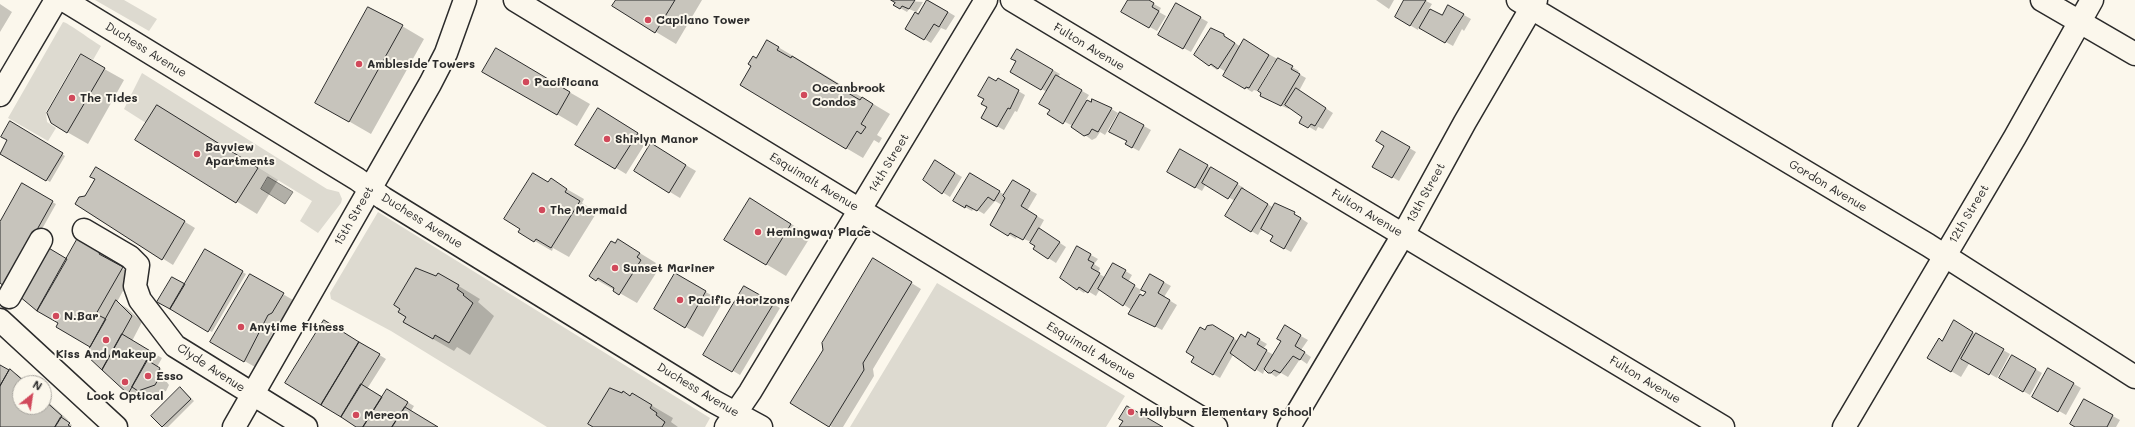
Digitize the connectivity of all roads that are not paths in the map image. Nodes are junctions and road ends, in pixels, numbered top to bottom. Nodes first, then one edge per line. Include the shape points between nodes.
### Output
1 (56, 0) edge
2 (64, 0) edge
3 (465, 0) edge
4 (515, 0) edge
5 (986, 0) edge
6 (1012, 0) edge
7 (2042, 0) edge
8 (2092, 0) edge
9 (1529, 3) edge
10 (2079, 22) junction
11 (2135, 54) edge
12 (0, 95) edge
13 (370, 188) junction
14 (860, 210) junction
15 (84, 230) dead end
16 (1403, 235) junction
17 (41, 240) dead end
18 (1945, 256) junction
19 (9, 297) dead end
20 (0, 320) edge
21 (2135, 377) edge
22 (252, 394) junction
23 (731, 420) edge
24 (116, 427) edge
25 (234, 427) edge
26 (306, 427) edge
27 (761, 427) edge
28 (1216, 427) edge
29 (1289, 427) edge
30 (1723, 427) edge
31 (1844, 427) edge

1 - 12 street
2 - 13 street, Duchess Avenue
3 - 13 street, 15th Street via 442,59
4 - 14 street, Esquimalt Avenue
5 - 14 street, 14th Street
6 - 16 street, Fulton Avenue
7 - 10 street
8 - 10 street, 12th Street
9 - 16 street, 13th Street
9 - 18 street, Gordon Avenue
10 - 11 street
10 - 18 street, 12th Street
13 - 22 street, 15th Street
13 - 23 street, Duchess Avenue
14 - 23 street, 14th Street
14 - 28 street, Esquimalt Avenue
15 - 22 street, Clyde Avenue via 130,257 138,265 135,286 140,300 170,340 181,350
16 - 29 street, 13th Street
16 - 30 street, Fulton Avenue
17 - 19 street
18 - 21 street, Gordon Avenue
18 - 31 street, 12th Street
20 - 24 street
22 - 25 street, 15th Street
22 - 26 street, Clyde Avenue
23 - 27 street, Duchess Avenue

